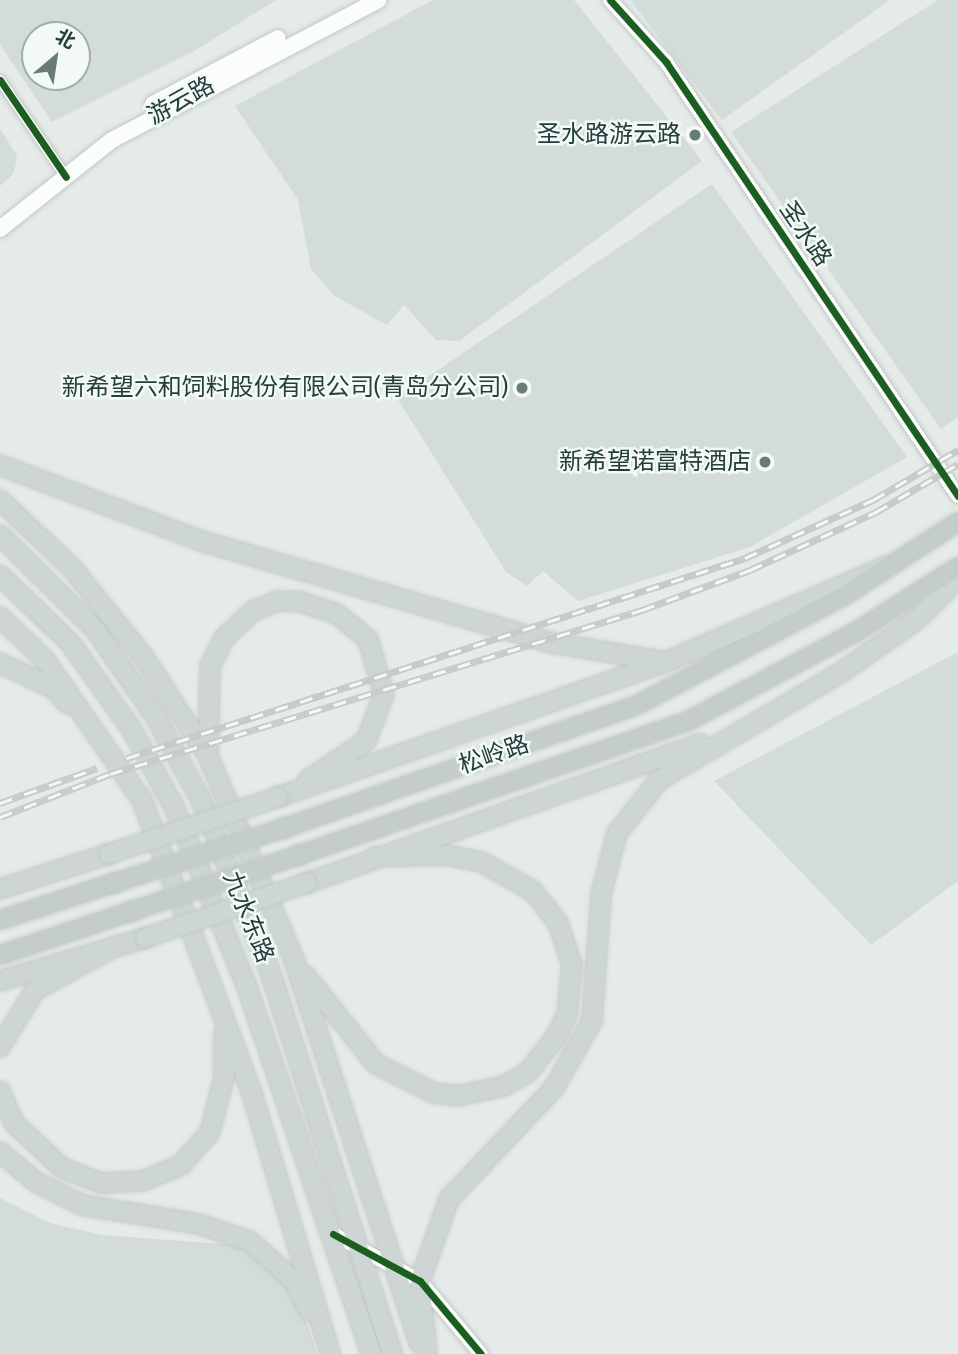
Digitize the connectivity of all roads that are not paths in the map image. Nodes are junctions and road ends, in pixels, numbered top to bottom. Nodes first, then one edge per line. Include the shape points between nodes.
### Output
1 (356, 0) edge
2 (379, 0) edge
3 (610, 0) edge
4 (0, 80) edge
5 (63, 173) junction
6 (0, 216) edge
7 (0, 229) edge
8 (0, 465) edge
9 (958, 496) edge
10 (0, 500) edge
11 (958, 522) edge
12 (0, 535) edge
13 (891, 565) junction
14 (958, 567) edge
15 (0, 575) edge
16 (958, 579) edge
17 (0, 617) edge
18 (666, 662) junction
19 (0, 663) edge
20 (742, 727) junction
21 (110, 746) junction
22 (208, 756) junction
23 (278, 797) junction
24 (374, 857) junction
25 (0, 880) edge
26 (19, 883) junction
27 (0, 890) edge
28 (0, 920) edge
29 (118, 945) junction
30 (0, 956) edge
31 (294, 960) junction
32 (0, 981) edge
33 (220, 1009) junction
34 (0, 1047) edge
35 (0, 1091) edge
36 (0, 1152) edge
37 (333, 1234) junction
38 (358, 1245) junction
39 (392, 1262) junction
40 (420, 1281) junction
41 (330, 1354) edge
42 (371, 1354) edge
43 (392, 1354) edge
44 (425, 1354) edge
45 (481, 1354) edge

1 - 5 main road, 游云路 via 173,91
2 - 5 main road, 游云路 via 177,102
3 - 9 street, 圣水路 via 666,62
4 - 5 street
5 - 6 main road, 游云路
5 - 7 main road, 游云路
8 - 18 main road via 198,540 553,643
10 - 22 main road via 71,567 143,656
11 - 13 highway, 松岭路
12 - 38 main road, 九水东路 via 94,628 155,716 201,800 272,976
13 - 18 main road via 854,575
13 - 28 highway, 松岭路, bridge via 635,706 284,828
14 - 30 highway, 松岭路, bridge via 859,630 690,720
15 - 37 main road, 九水东路 via 71,644 132,730 175,809 247,987
16 - 20 main road via 915,621 843,671
17 - 21 main road via 45,660
18 - 23 main road
19 - 21 main road via 53,688
20 - 24 main road via 580,790
20 - 40 main road via 659,780 617,833 601,894 592,1021 554,1088 449,1199
21 - 33 main road via 142,800
22 - 23 main road via 210,666 234,624 278,601 337,614 368,639 382,675 377,720 366,741 341,762
22 - 31 main road
23 - 26 main road, bridge
24 - 29 main road, bridge
24 - 31 main road via 447,855 482,862 518,879 546,906 565,939 572,989 567,1014 543,1057 528,1072 484,1093 458,1096 413,1086 360,1048
25 - 26 main road
26 - 27 main road
29 - 32 main road
29 - 34 main road via 35,990
31 - 39 main road
33 - 35 main road via 226,1040 219,1111 197,1151 164,1174 101,1183 62,1168 14,1123
33 - 41 main road
36 - 41 main road via 36,1182 82,1205 199,1224 251,1242 294,1281
37 - 38 street
37 - 42 main road, 九水东路
38 - 39 street
38 - 43 main road, 九水东路
39 - 40 street
39 - 44 main road
40 - 44 main road
40 - 45 street

